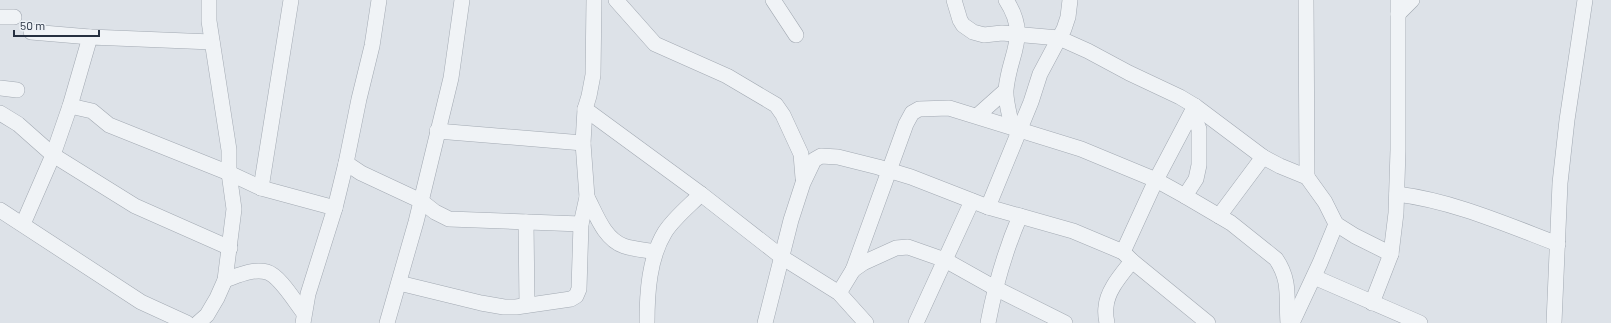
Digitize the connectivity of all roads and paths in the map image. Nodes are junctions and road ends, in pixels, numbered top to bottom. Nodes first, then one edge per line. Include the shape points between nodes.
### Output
1 (209, 0) edge
2 (291, 0) edge
3 (379, 0) edge
4 (462, 0) edge
5 (594, 0) edge
6 (616, 0) edge
7 (773, 0) edge
8 (954, 0) edge
9 (1006, 0) edge
10 (1070, 0) edge
11 (1306, 0) edge
12 (1412, 0) edge
13 (1585, 0) edge
14 (1398, 7) edge
15 (31, 32) dead end
16 (796, 35) dead end
17 (1018, 35) junction
18 (90, 37) junction
19 (1059, 38) junction
20 (212, 42) junction
21 (0, 88) edge
22 (17, 90) dead end
23 (1005, 91) junction
24 (70, 106) junction
25 (585, 109) junction
26 (1194, 109) junction
27 (0, 113) edge
28 (977, 116) junction
29 (1016, 128) junction
30 (437, 131) junction
31 (582, 143) junction
32 (53, 156) junction
33 (1263, 157) junction
34 (346, 164) junction
35 (889, 170) junction
36 (229, 173) junction
37 (1307, 177) junction
38 (1156, 180) junction
39 (803, 183) junction
40 (261, 188) junction
41 (701, 194) junction
42 (1397, 194) junction
43 (1185, 196) junction
44 (587, 197) junction
45 (421, 201) junction
46 (972, 201) junction
47 (988, 207) junction
48 (335, 208) junction
49 (0, 210) edge
50 (1020, 216) junction
51 (1220, 216) junction
52 (526, 222) junction
53 (23, 224) junction
54 (581, 224) junction
55 (1336, 224) junction
56 (1558, 244) junction
57 (230, 248) junction
58 (655, 252) junction
59 (1391, 254) junction
60 (1127, 257) junction
61 (782, 258) junction
62 (945, 260) junction
63 (853, 270) junction
64 (225, 280) junction
65 (1286, 281) junction
66 (400, 283) junction
67 (1311, 283) junction
68 (995, 288) junction
69 (839, 292) junction
70 (1372, 303) junction
71 (527, 305) junction
72 (303, 318) edge
73 (187, 323) edge
74 (198, 323) edge
75 (387, 323) edge
76 (647, 323) edge
77 (765, 323) edge
78 (866, 323) edge
79 (916, 323) edge
80 (988, 323) edge
81 (1065, 323) edge
82 (1107, 323) edge
83 (1208, 323) edge
84 (1288, 323) edge
85 (1292, 323) edge
86 (1420, 323) edge
87 (1554, 323) edge

1 - 20 street
2 - 40 street
3 - 34 street via 372,46
4 - 30 street via 451,78
5 - 25 street via 593,75
6 - 39 street via 655,44 727,76 776,105 801,154
7 - 16 street
8 - 17 street via 960,20 973,32 984,35
9 - 17 street via 1015,16
10 - 19 street via 1068,16
11 - 37 street
12 - 14 street
13 - 56 street via 1560,183
14 - 42 street
15 - 18 street
17 - 19 street
17 - 23 street
18 - 20 street
18 - 24 street
19 - 26 street via 1180,97
19 - 29 street via 1042,70 1031,102
20 - 36 street via 229,150
21 - 22 street
23 - 28 street
23 - 29 street
24 - 32 street
24 - 36 street via 92,111 109,125
25 - 31 street
25 - 41 street
26 - 33 street
26 - 38 street
26 - 43 street via 1199,129 1199,165 1196,179
27 - 32 street via 18,124
28 - 29 street
28 - 35 street via 944,108 919,109 912,113
29 - 38 street via 1081,149
29 - 47 street via 1010,156
30 - 31 street
30 - 45 street
31 - 44 street
32 - 53 street
32 - 57 street via 134,206
33 - 37 street
33 - 51 street
34 - 45 street
34 - 48 street
35 - 39 street via 838,157 821,156 814,160
35 - 46 street
35 - 63 street
36 - 40 street
36 - 57 street via 234,209
37 - 55 street
38 - 43 street
38 - 60 street
39 - 61 street
40 - 48 street
41 - 58 street via 670,225
41 - 61 street
42 - 56 street via 1421,197 1458,207
42 - 59 street
43 - 51 street
44 - 54 street
44 - 58 street via 601,226 613,240 624,246
45 - 52 street via 448,219
45 - 66 street
46 - 47 street
46 - 62 street
47 - 50 street
48 - 72 street
49 - 53 street
50 - 60 street via 1073,231
50 - 68 street
51 - 65 street via 1276,259
52 - 54 street
52 - 71 street
53 - 73 street via 141,302
54 - 71 street via 579,289 576,296 571,299
55 - 59 street
55 - 67 street
56 - 87 street
57 - 64 street
58 - 76 street
59 - 70 street
60 - 82 street via 1107,302
60 - 83 street
61 - 69 street
61 - 77 street
62 - 63 street via 902,247 863,263
62 - 68 street
62 - 79 street
63 - 69 street
64 - 72 street via 251,272 268,272 284,286
64 - 74 street via 207,315
65 - 67 street
65 - 84 street
66 - 71 street via 496,306
66 - 75 street
67 - 70 street
67 - 85 street
68 - 80 street
68 - 81 street
69 - 78 street
70 - 86 street

